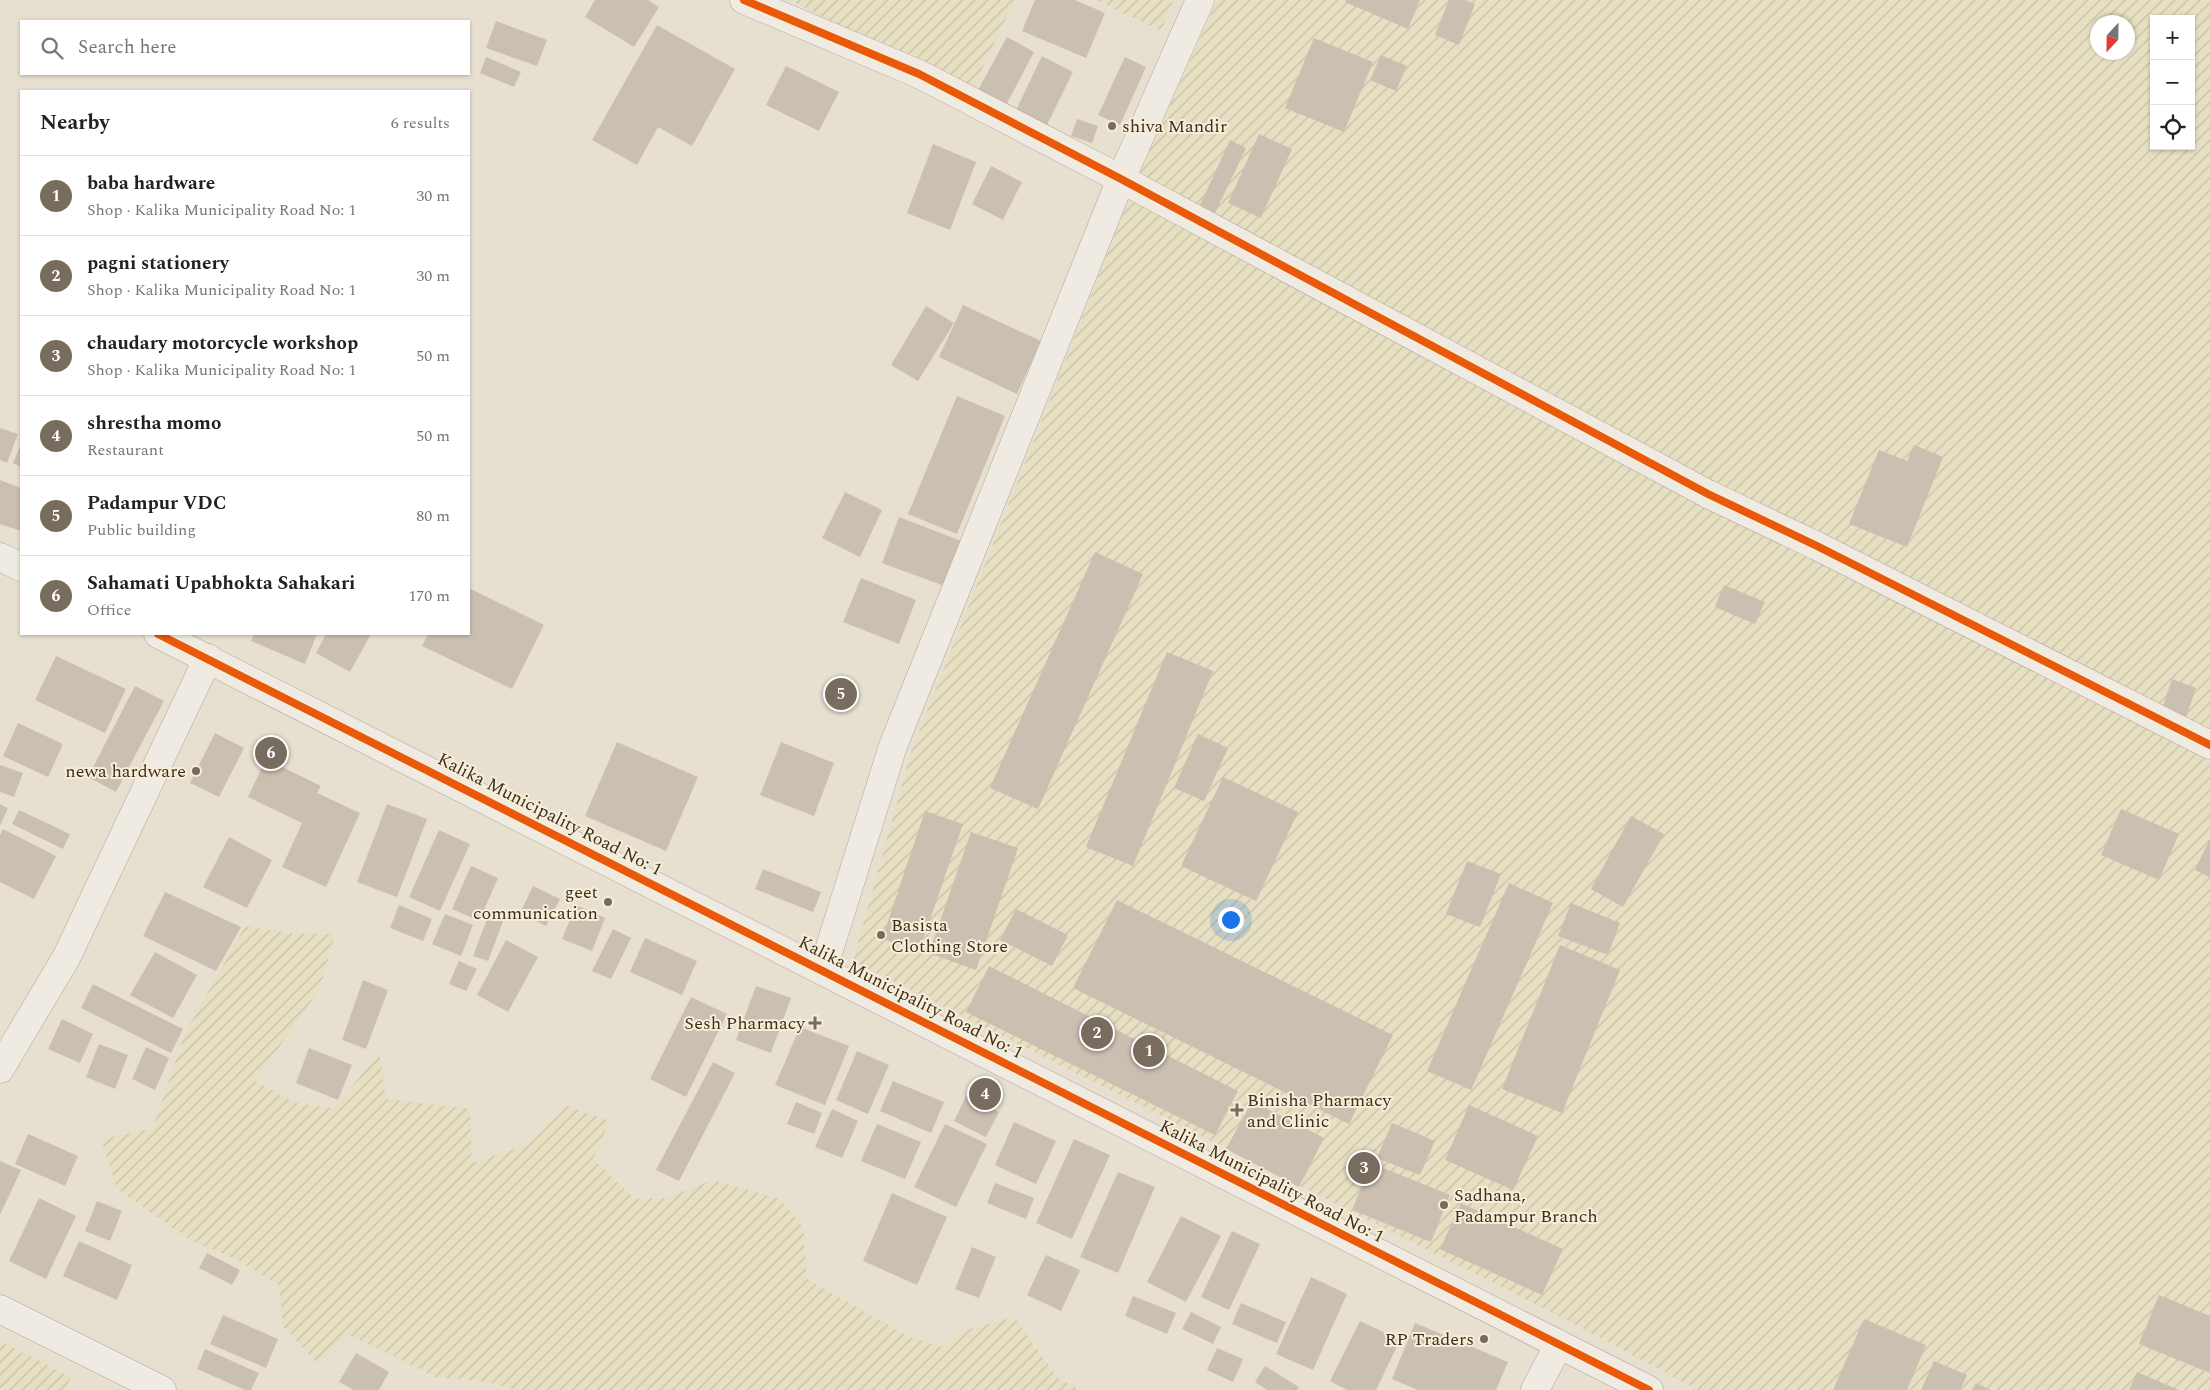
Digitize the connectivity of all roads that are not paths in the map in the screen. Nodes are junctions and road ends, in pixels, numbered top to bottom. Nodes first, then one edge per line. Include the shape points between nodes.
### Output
1 (744, 0) edge
2 (1200, 0) edge
3 (1121, 179) junction
4 (0, 557) edge
5 (20, 567) edge
6 (160, 635) edge
7 (208, 658) junction
8 (2210, 745) edge
9 (823, 969) junction
10 (0, 1069) edge
11 (0, 1310) edge
12 (1558, 1344) junction
13 (162, 1390) edge
14 (1535, 1390) edge
15 (1649, 1390) edge

1 - 3 street via 918,74
2 - 3 street
3 - 8 street via 1708,494
3 - 9 street via 893,746
4 - 5 street
6 - 7 street, Kalika Municipality Road No: 1
7 - 9 street, Kalika Municipality Road No: 1
7 - 10 street via 66,958
9 - 12 street, Kalika Municipality Road No: 1
11 - 13 street
12 - 14 street
12 - 15 street, Kalika Municipality Road No: 1

